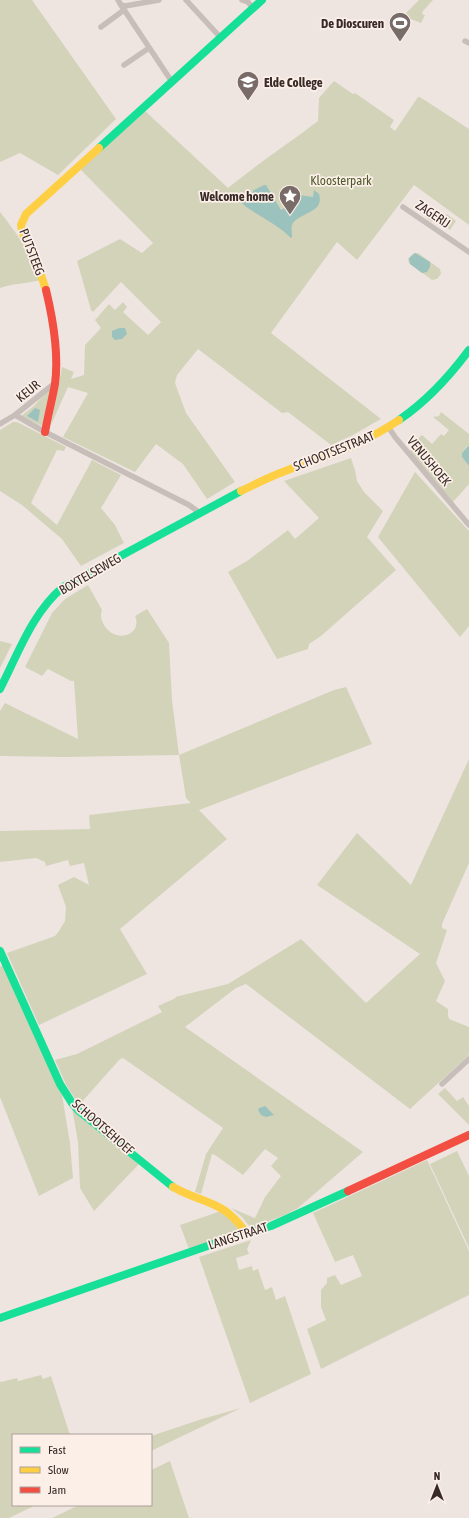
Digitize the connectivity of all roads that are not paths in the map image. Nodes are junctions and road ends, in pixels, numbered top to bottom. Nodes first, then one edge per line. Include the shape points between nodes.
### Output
1 (159, 0) edge
2 (186, 0) edge
3 (242, 0) edge
4 (262, 0) edge
5 (121, 5) edge
6 (253, 8) junction
7 (101, 27) dead end
8 (221, 38) junction
9 (149, 48) junction
10 (124, 65) dead end
11 (172, 82) junction
12 (404, 207) dead end
13 (469, 252) edge
14 (469, 350) edge
15 (55, 383) junction
16 (15, 415) junction
17 (0, 424) edge
18 (389, 428) junction
19 (45, 432) junction
20 (200, 513) junction
21 (469, 525) edge
22 (0, 689) edge
23 (0, 951) edge
24 (469, 1059) edge
25 (442, 1084) dead end
26 (469, 1135) edge
27 (247, 1234) junction
28 (0, 1318) edge

1 - 5 street
2 - 8 street
3 - 6 street
4 - 6 street, PUTSTEEG
5 - 7 street
5 - 9 street
6 - 8 street, PUTSTEEG
8 - 11 street, PUTSTEEG
9 - 10 street
9 - 11 street
11 - 15 street, PUTSTEEG via 22,219 22,232 36,260 53,317
12 - 13 street, ZAGERIJ
14 - 18 street, SCHOOTSESTRAAT via 446,379 422,403
15 - 16 street, KEUR
15 - 19 street, PUTSTEEG
16 - 17 street, KEUR
16 - 19 street, KEUR
18 - 20 street, SCHOOTSESTRAAT via 353,446 265,479
18 - 21 street, VENUSHOEK
19 - 20 street
20 - 22 street, BOXTELSEWEG via 63,587 51,597 36,617
23 - 27 street, SCHOOTSEHOEF via 60,1084 72,1103 174,1188 224,1208 240,1221
24 - 25 street
26 - 27 street, LANGSTRAAT via 271,1226
27 - 28 street, LANGSTRAAT

